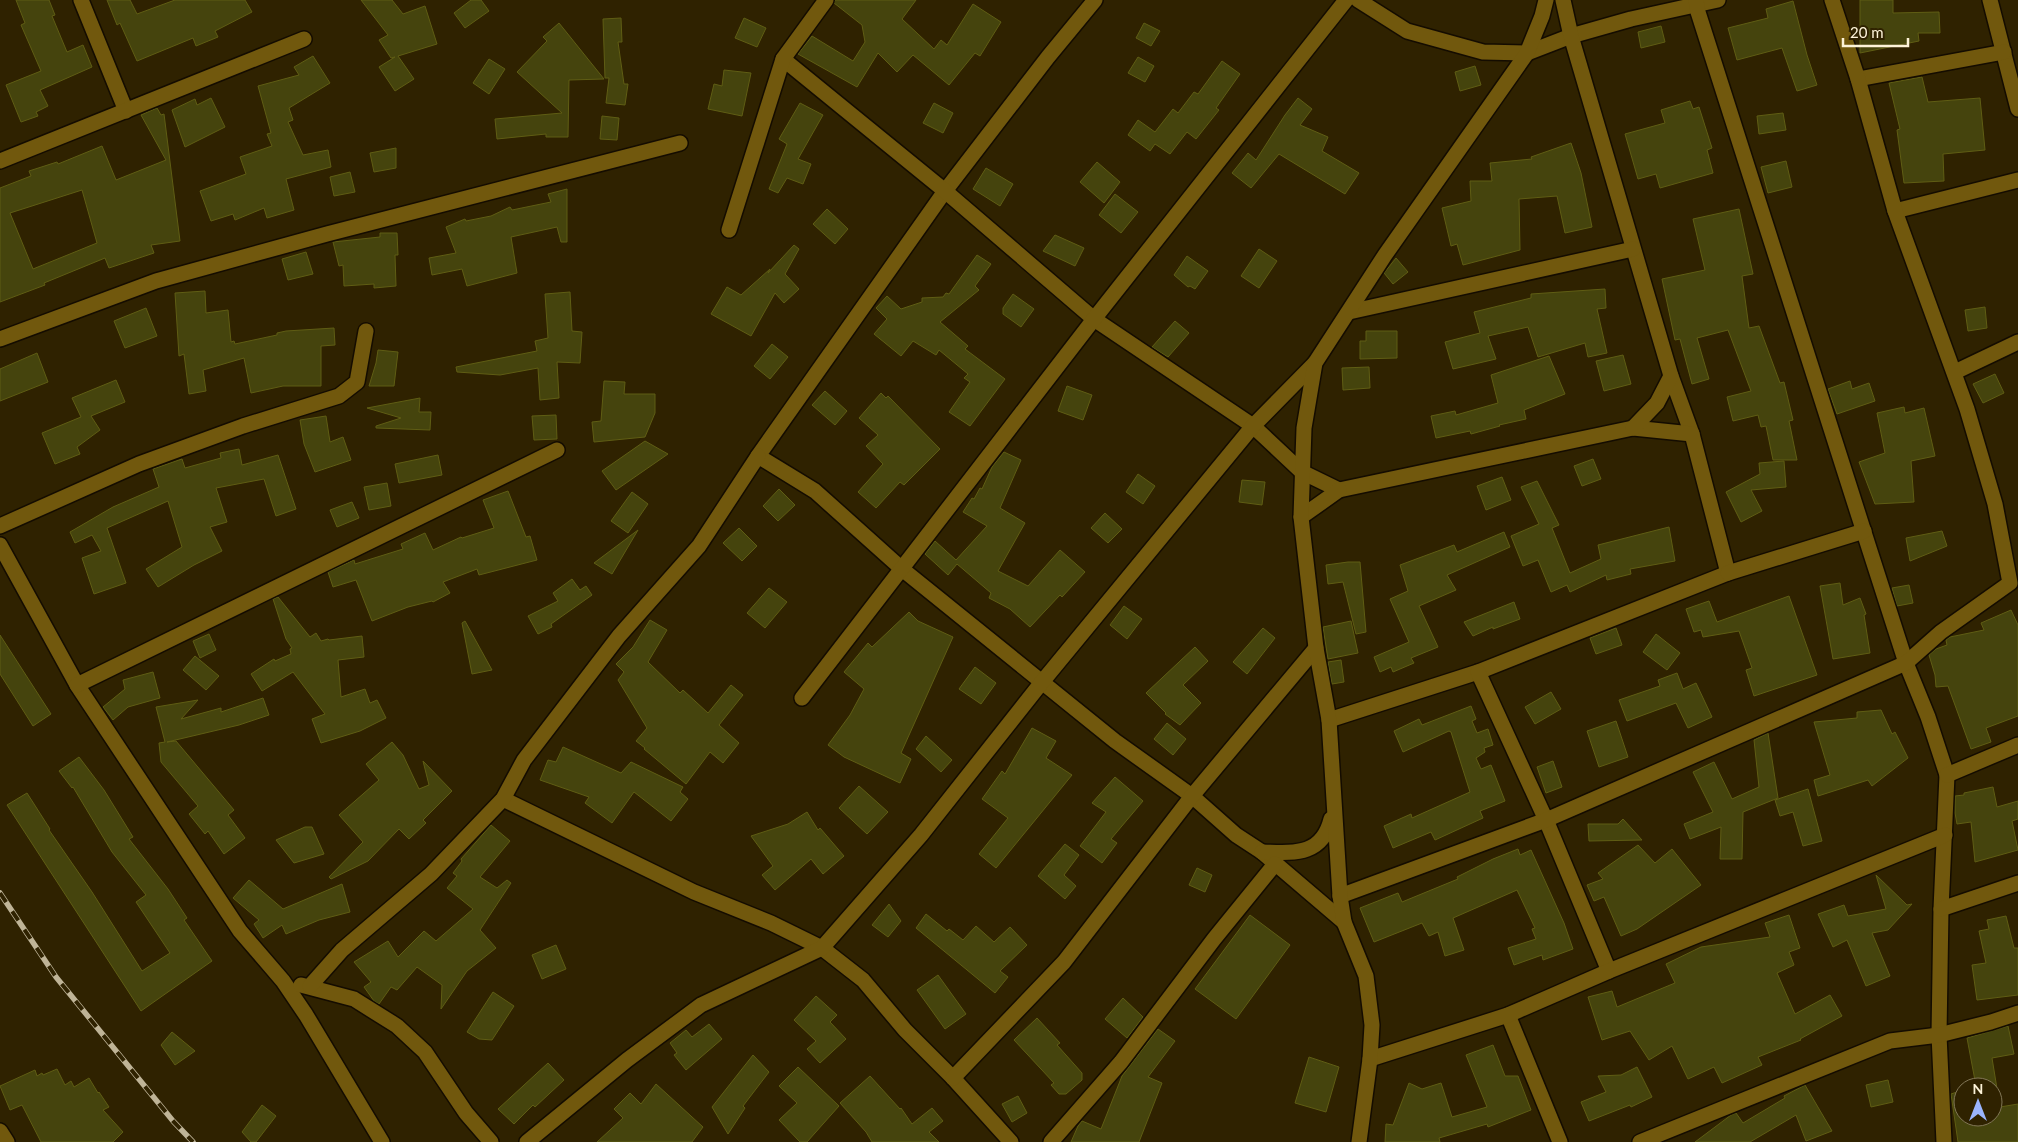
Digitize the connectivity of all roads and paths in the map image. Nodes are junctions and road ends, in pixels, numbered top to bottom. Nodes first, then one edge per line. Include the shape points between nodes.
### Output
1 (81, 0) edge
2 (826, 0) edge
3 (1094, 0) edge
4 (1346, 0) edge
5 (1358, 0) edge
6 (1546, 0) edge
7 (1563, 0) edge
8 (1718, 0) edge
9 (1832, 0) edge
10 (1990, 0) edge
11 (1696, 2) edge
12 (1571, 36) junction
13 (304, 39) dead end
14 (2004, 52) junction
15 (1527, 53) junction
16 (783, 59) junction
17 (1858, 79) junction
18 (2018, 109) edge
19 (126, 111) junction
20 (680, 143) dead end
21 (0, 161) edge
22 (2018, 180) edge
23 (945, 191) junction
24 (1895, 211) junction
25 (730, 230) dead end
26 (1633, 248) junction
27 (1348, 312) junction
28 (1094, 319) junction
29 (366, 331) dead end
30 (0, 339) edge
31 (2018, 342) edge
32 (1315, 363) junction
33 (1955, 372) junction
34 (1671, 376) junction
35 (1253, 426) junction
36 (1633, 428) junction
37 (1692, 434) junction
38 (557, 450) dead end
39 (758, 456) junction
40 (1302, 472) junction
41 (1339, 490) junction
42 (1301, 517) junction
43 (0, 526) edge
44 (1864, 531) junction
45 (0, 545) edge
46 (902, 569) junction
47 (1728, 573) junction
48 (2014, 582) edge
49 (1316, 648) junction
50 (1906, 662) junction
51 (1478, 672) junction
52 (1042, 682) junction
53 (77, 686) junction
54 (802, 698) dead end
55 (1329, 720) junction
56 (2018, 745) edge
57 (1946, 774) junction
58 (1192, 796) junction
59 (503, 798) junction
60 (1333, 810) junction
61 (1546, 820) junction
62 (1945, 835) junction
63 (1262, 852) junction
64 (1275, 864) junction
65 (2018, 883) edge
66 (1340, 896) junction
67 (1941, 910) junction
68 (1344, 922) junction
69 (822, 948) junction
70 (1609, 971) junction
71 (283, 981) junction
72 (310, 986) junction
73 (2018, 1013) edge
74 (1508, 1015) junction
75 (1939, 1035) junction
76 (1370, 1059) junction
77 (953, 1078) junction
78 (0, 1131) edge
79 (7, 1142) edge
80 (382, 1142) edge
81 (492, 1142) edge
82 (527, 1142) edge
83 (1011, 1142) edge
84 (1051, 1142) edge
85 (1359, 1142) edge
86 (1560, 1142) edge
87 (1640, 1142) edge
88 (1944, 1142) edge

1 - 19 street
2 - 16 street
3 - 23 street
4 - 28 street
5 - 15 street via 1407,31 1483,52
6 - 15 street
7 - 12 street
8 - 11 street
9 - 17 street
10 - 14 street
11 - 12 street
11 - 44 street
12 - 15 street
12 - 26 street
13 - 19 street
14 - 17 street
14 - 18 street
15 - 27 street
16 - 23 street
16 - 25 street
17 - 24 street
19 - 21 street
20 - 30 street via 327,234 156,282
22 - 24 street
23 - 28 street
23 - 39 street
24 - 33 street
26 - 27 street
26 - 34 street
27 - 32 street
28 - 35 street
28 - 46 street
29 - 43 street via 357,382 339,396 139,464
31 - 33 street
32 - 35 street
32 - 40 street via 1304,428
33 - 48 street via 1995,504
34 - 36 street via 1657,403
34 - 37 street
35 - 40 street
35 - 52 street
36 - 37 street
36 - 41 street
37 - 47 street
38 - 53 street
39 - 46 street via 815,491
39 - 59 street via 699,546 619,636 524,760
40 - 41 street
40 - 42 street
41 - 42 street
42 - 49 street
44 - 47 street
44 - 50 street
45 - 53 street
46 - 52 street
46 - 54 street
47 - 51 street
48 - 50 street via 1942,632
49 - 55 street
49 - 58 street
50 - 57 street
50 - 61 street
51 - 55 street
51 - 61 street
52 - 58 street via 1115,741
52 - 69 street via 921,835
53 - 71 street via 234,923
55 - 60 street
56 - 57 street
57 - 62 street
58 - 63 street via 1236,835
58 - 77 street via 1064,962
59 - 69 street via 694,892
59 - 72 street via 432,874 342,950
60 - 63 street via 1328,832 1318,845 1303,851
60 - 66 street
61 - 66 street
61 - 70 street
62 - 67 street
62 - 70 street
63 - 64 street
64 - 68 street
64 - 84 street via 1121,1062
65 - 67 street
66 - 68 street
67 - 75 street
68 - 76 street via 1366,976 1372,1025
69 - 77 street via 863,980 905,1030
69 - 82 street via 701,1005 627,1060
70 - 74 street
71 - 72 street
71 - 80 street
72 - 81 street via 354,998 398,1026 425,1052 466,1113
73 - 75 street
74 - 76 street
74 - 86 street
75 - 87 street via 1890,1041
75 - 88 street
76 - 85 street
77 - 83 street
78 - 79 street

